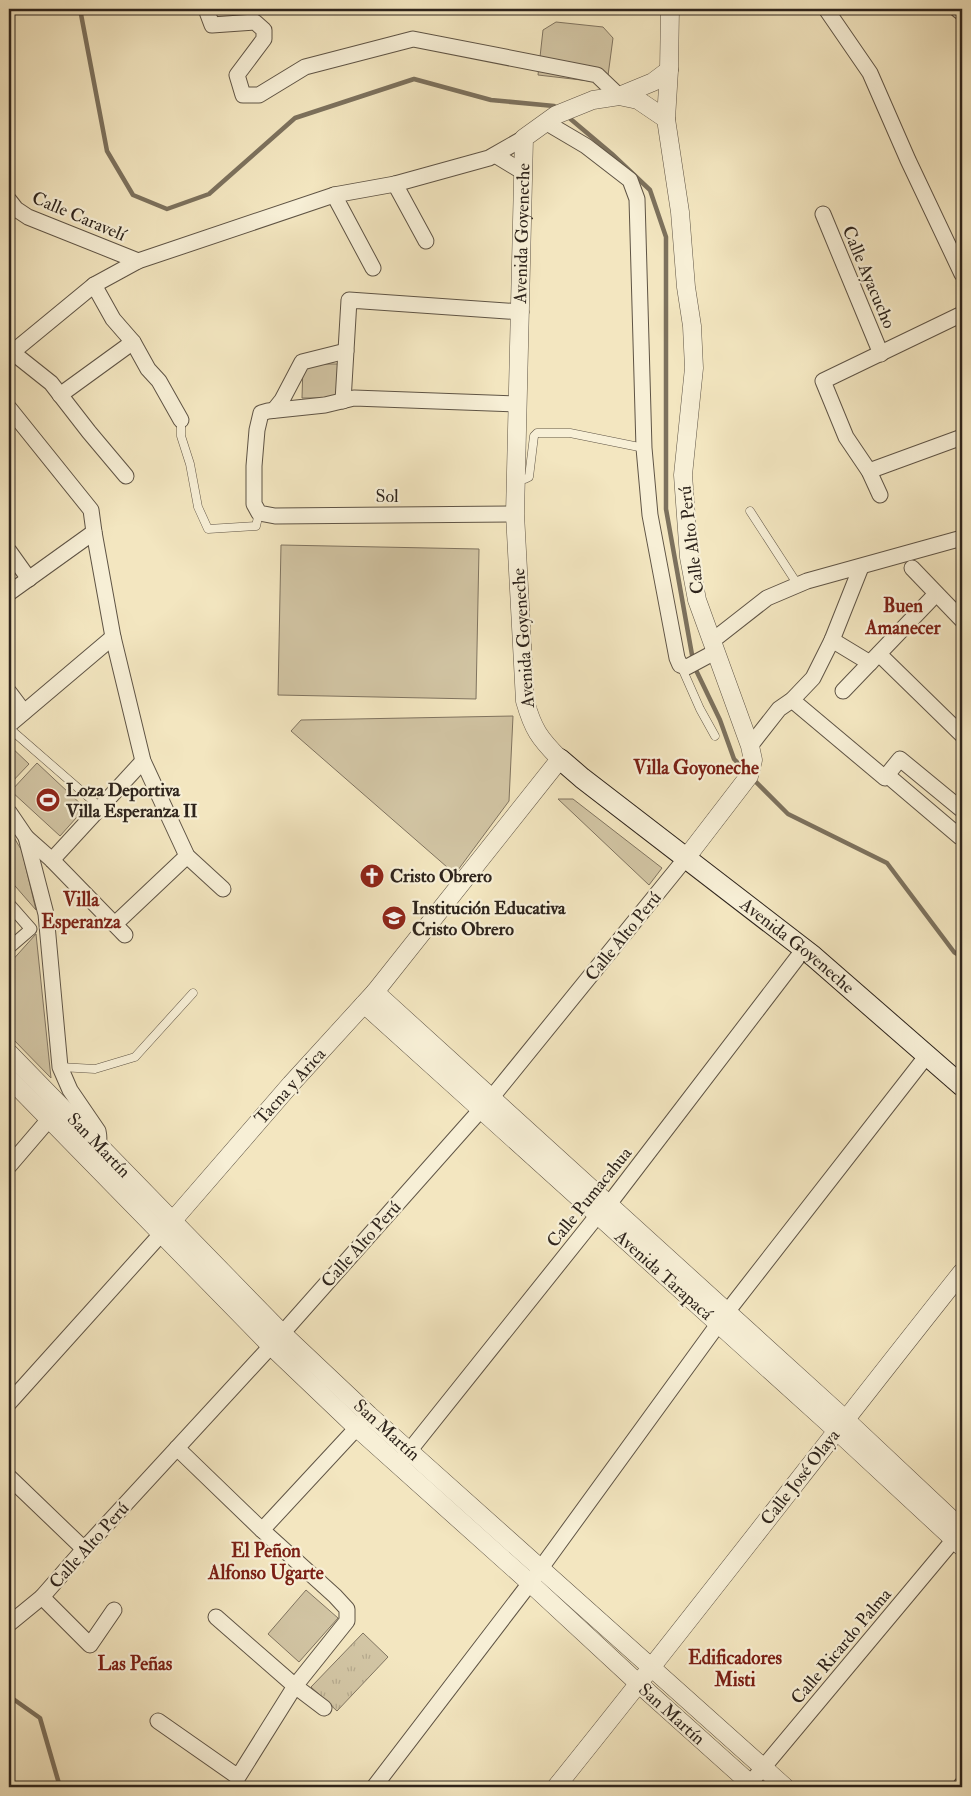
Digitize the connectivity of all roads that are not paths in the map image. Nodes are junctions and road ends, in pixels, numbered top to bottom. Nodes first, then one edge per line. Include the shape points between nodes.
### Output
1 (206, 9) edge
2 (670, 9) edge
3 (826, 9) edge
4 (957, 9) edge
5 (962, 13) edge
6 (669, 70) junction
7 (619, 96) junction
8 (552, 119) junction
9 (666, 119) junction
10 (524, 138) junction
11 (495, 154) junction
12 (522, 172) junction
13 (395, 184) junction
14 (334, 196) junction
15 (9, 200) edge
16 (823, 214) dead end
17 (426, 241) dead end
18 (138, 261) junction
19 (373, 268) dead end
20 (962, 274) edge
21 (94, 284) junction
22 (521, 312) junction
23 (962, 314) edge
24 (133, 342) junction
25 (10, 351) edge
26 (346, 351) junction
27 (881, 354) junction
28 (60, 395) junction
29 (343, 401) junction
30 (517, 404) junction
31 (9, 408) edge
32 (274, 410) junction
33 (181, 420) joint
34 (962, 437) edge
35 (644, 448) junction
36 (869, 471) junction
37 (126, 476) dead end
38 (516, 479) junction
39 (880, 495) dead end
40 (750, 511) dead end
41 (259, 513) junction
42 (515, 514) junction
43 (94, 532) junction
44 (962, 538) edge
45 (9, 551) edge
46 (861, 567) junction
47 (912, 568) dead end
48 (29, 579) junction
49 (798, 585) junction
50 (9, 593) edge
51 (936, 594) junction
52 (962, 620) edge
53 (113, 637) junction
54 (832, 640) junction
55 (699, 657) junction
56 (874, 659) junction
57 (843, 691) dead end
58 (9, 692) edge
59 (792, 700) junction
60 (24, 712) junction
61 (9, 727) edge
62 (962, 735) edge
63 (715, 736) dead end
64 (751, 753) junction
65 (560, 759) junction
66 (143, 761) junction
67 (887, 775) junction
68 (101, 808) junction
69 (962, 810) edge
70 (9, 812) edge
71 (962, 835) edge
72 (26, 837) junction
73 (187, 856) junction
74 (686, 858) junction
75 (52, 860) junction
76 (223, 889) dead end
77 (9, 904) edge
78 (9, 948) edge
79 (804, 949) junction
80 (193, 993) dead end
81 (370, 998) junction
82 (9, 1053) edge
83 (928, 1054) junction
84 (60, 1067) junction
85 (9, 1078) edge
86 (962, 1086) edge
87 (486, 1103) junction
88 (61, 1105) junction
89 (49, 1119) junction
90 (93, 1150) junction
91 (9, 1166) edge
92 (603, 1210) junction
93 (167, 1227) junction
94 (962, 1272) edge
95 (722, 1318) junction
96 (276, 1339) junction
97 (9, 1403) edge
98 (369, 1415) junction
99 (840, 1425) junction
100 (357, 1428) junction
101 (177, 1448) junction
102 (410, 1450) junction
103 (398, 1465) junction
104 (9, 1477) edge
105 (262, 1530) junction
106 (960, 1536) edge
107 (84, 1549) junction
108 (540, 1567) junction
109 (530, 1583) junction
110 (42, 1597) junction
111 (114, 1610) dead end
112 (216, 1617) dead end
113 (9, 1624) edge
114 (652, 1668) junction
115 (639, 1684) junction
116 (295, 1686) junction
117 (324, 1708) dead end
118 (158, 1721) dead end
119 (763, 1768) junction
120 (750, 1786) edge
121 (374, 1787) edge
122 (556, 1787) edge
123 (785, 1787) edge

1 - 7 street via 212,25 255,22 264,30 264,39 237,75 243,95 258,95 305,66 414,39 597,75
2 - 6 street, Calle Alto Perú
3 - 20 street via 870,73
4 - 5 street
6 - 7 street via 653,82
6 - 9 street, Calle Alto Perú
7 - 8 street via 593,100
7 - 9 street via 638,100
8 - 10 street
8 - 35 street via 630,180 637,199
9 - 55 street, Calle Alto Perú via 692,326 694,368 683,475 689,557 697,600
10 - 11 street
10 - 12 street, Avenida Goyeneche
11 - 12 street
11 - 13 street
12 - 22 street, Avenida Goyeneche
13 - 14 street
13 - 17 street
14 - 18 street
14 - 19 street
15 - 18 street, Calle Caravelí via 28,217
16 - 27 street, Calle Ayacucho
18 - 21 street
21 - 24 street via 113,319
21 - 25 street via 24,344
22 - 26 street via 349,300
22 - 30 street, Avenida Goyeneche
23 - 27 street
24 - 28 street
24 - 33 street via 148,369 160,381
25 - 28 street via 51,383
26 - 29 street
26 - 32 street via 302,362
27 - 36 street via 823,381 846,437
28 - 37 street
29 - 30 street via 354,398
29 - 32 street
30 - 38 street, Avenida Goyeneche
31 - 43 street via 91,510
32 - 41 street via 261,413 257,430 254,504
33 - 41 lane via 181,436 198,507 208,529 256,526
34 - 36 street
35 - 38 lane via 570,433 537,433 529,477
35 - 55 street via 650,515 677,658
36 - 39 street
38 - 42 street, Avenida Goyeneche
40 - 49 lane
41 - 42 street, Sol via 275,516
42 - 65 street, Avenida Goyeneche via 525,701 531,723
43 - 48 street
43 - 53 street
44 - 46 street
45 - 48 street
46 - 49 street
46 - 54 street
47 - 51 street
48 - 50 street
49 - 55 street via 767,598
51 - 52 street
51 - 56 street
53 - 60 street
53 - 66 street
54 - 56 street
54 - 59 street via 813,678
55 - 63 lane via 700,709
55 - 64 street, Calle Alto Perú
56 - 57 street
56 - 62 street
58 - 60 street
59 - 64 street via 780,709
59 - 67 street via 885,778
60 - 61 street
61 - 68 lane
64 - 74 street, Calle Alto Perú via 749,776 741,789
65 - 74 main road, Avenida Goyeneche
65 - 81 street, Tacna y Arica
66 - 68 street
66 - 73 street
67 - 69 street via 900,759
67 - 71 street via 960,838
68 - 75 street
70 - 72 street
72 - 75 street
72 - 84 street via 46,914
73 - 75 street via 120,930
73 - 76 street
74 - 79 main road, Avenida Goyeneche
74 - 87 street, Calle Alto Perú
77 - 78 street via 31,929
79 - 83 main road, Avenida Goyeneche
79 - 92 street, Calle Pumacahua
80 - 84 lane via 136,1057 95,1069
81 - 87 street, Avenida Tarapacá
81 - 93 street, Tacna y Arica
82 - 88 street, San Martín
83 - 86 main road, Avenida Goyeneche
83 - 95 street
84 - 90 street via 70,1090 98,1131 100,1138
85 - 89 street, San Martín
87 - 92 street, Avenida Tarapacá
87 - 96 street, Calle Alto Perú
88 - 89 street
88 - 90 street, San Martín
89 - 90 street, San Martín
89 - 91 street
90 - 93 street, San Martín
92 - 95 street, Avenida Tarapacá
92 - 102 street, Calle Pumacahua
93 - 96 street, San Martín
93 - 97 street, Tacna y Arica
94 - 99 street, Calle José Olaya
95 - 99 street, Avenida Tarapacá
95 - 108 street
96 - 98 street, San Martín
96 - 100 street, San Martín
96 - 101 street, Calle Alto Perú
98 - 100 street
98 - 102 street, San Martín
99 - 106 street, Avenida Tarapacá
99 - 114 street, Calle José Olaya
100 - 103 street, San Martín
100 - 105 street
101 - 105 street
101 - 107 street, Calle Alto Perú
102 - 103 street, Calle Pumacahua
102 - 108 street, San Martín
103 - 109 street, San Martín
104 - 107 street
105 - 116 street via 346,1609 347,1621
106 - 119 street, Calle Ricardo Palma
107 - 110 street, Calle Alto Perú
108 - 109 street
108 - 114 street, San Martín
109 - 115 street, San Martín
109 - 121 street
110 - 111 street via 90,1645
110 - 113 street, Calle Alto Perú
112 - 116 street
114 - 115 street, Calle José Olaya
114 - 119 street, San Martín
115 - 120 street, San Martín
115 - 122 street, Calle José Olaya
116 - 117 street
116 - 118 street via 238,1777
119 - 120 street, Calle Ricardo Palma
119 - 123 street, San Martín

